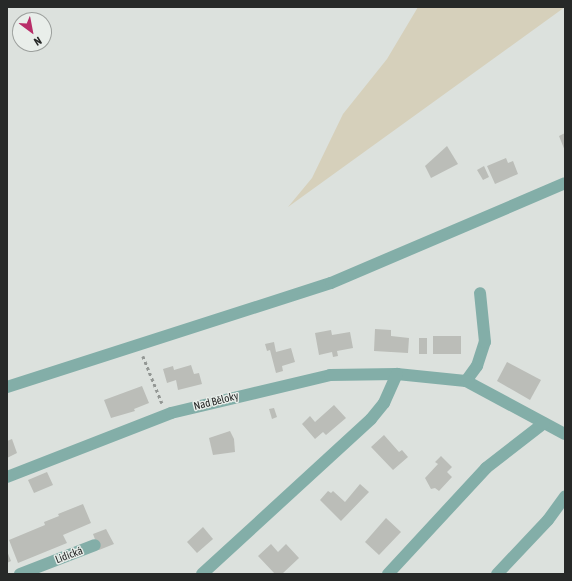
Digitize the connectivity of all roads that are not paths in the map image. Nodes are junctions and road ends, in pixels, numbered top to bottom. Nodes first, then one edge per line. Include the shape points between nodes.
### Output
1 (565, 183) edge
2 (480, 293) dead end
3 (397, 374) junction
4 (466, 381) junction
5 (7, 387) edge
6 (544, 423) junction
7 (565, 434) edge
8 (7, 477) edge
9 (565, 497) edge
10 (96, 544) dead end
11 (20, 574) edge
12 (202, 574) edge
13 (388, 574) edge
14 (497, 574) edge

1 - 5 street via 331,282
2 - 4 street via 485,342 477,366
3 - 4 street, Nad Běloky
3 - 8 street, Nad Běloky via 330,375 167,415 42,461
3 - 12 street via 384,404 371,419
4 - 6 street, Nad Běloky
6 - 7 street, Nad Běloky
6 - 13 street via 486,468
9 - 14 street via 548,520
10 - 11 street, Lidická

